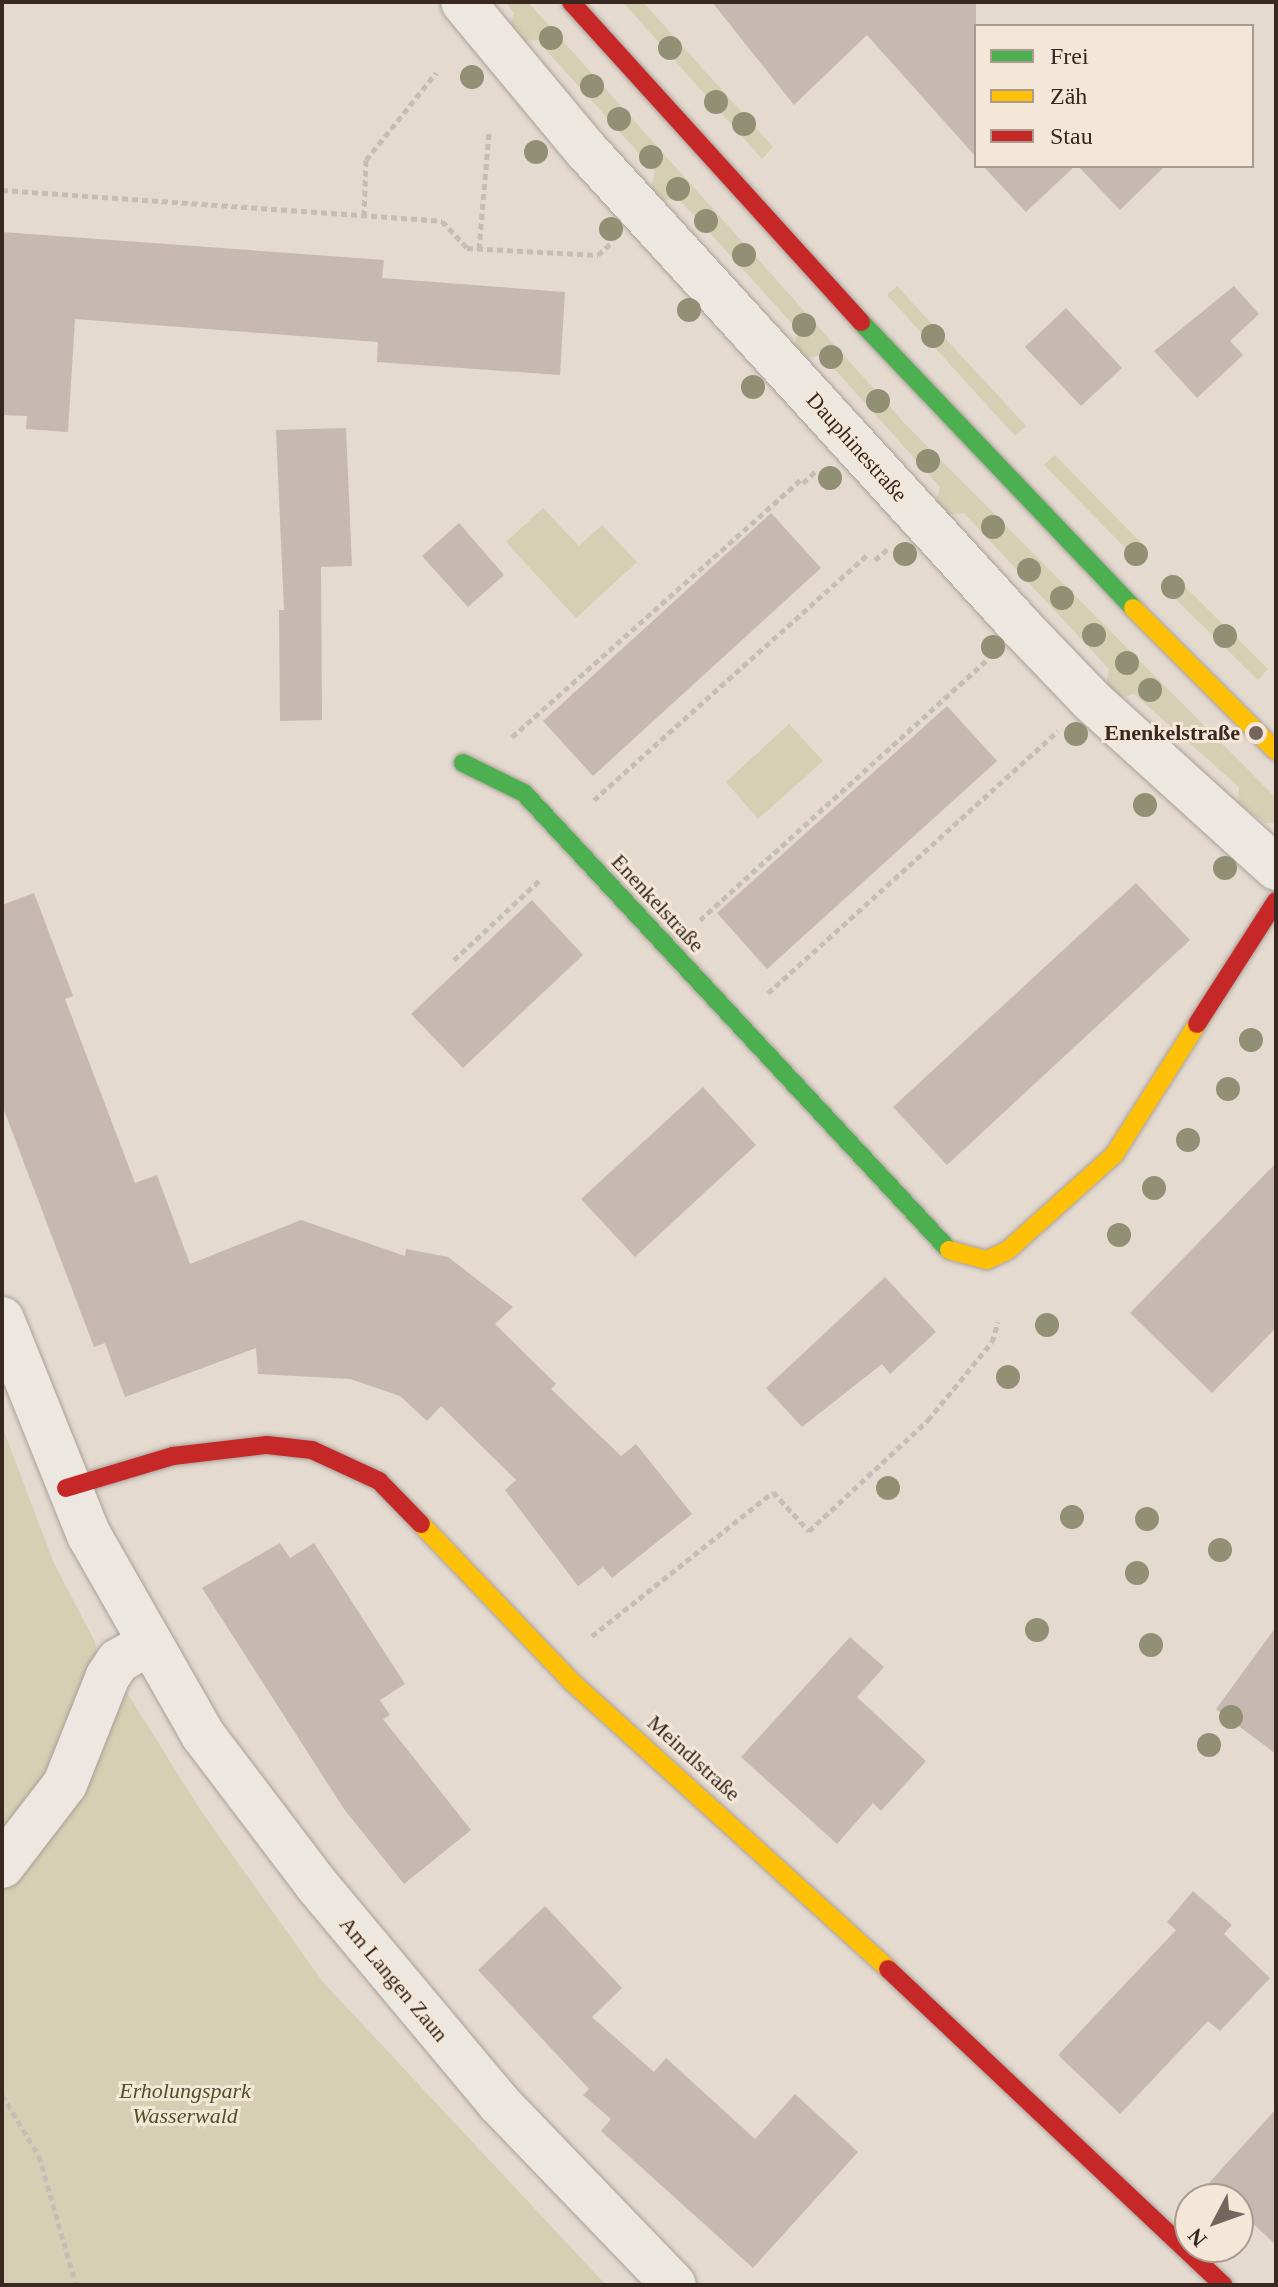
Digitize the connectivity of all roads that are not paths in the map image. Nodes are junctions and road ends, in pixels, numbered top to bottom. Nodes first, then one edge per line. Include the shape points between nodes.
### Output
1 (463, 2) edge
2 (571, 2) edge
3 (1276, 751) edge
4 (463, 763) dead end
5 (1276, 868) edge
6 (1276, 901) edge
7 (2, 1319) edge
8 (66, 1488) junction
9 (147, 1645) junction
10 (2, 1866) edge
11 (674, 2285) edge
12 (1223, 2285) edge

1 - 5 street, Dauphinestraße via 644,213 1022,628 1091,700
2 - 3 street via 1002,477
4 - 6 street, Enenkelstraße via 524,793 939,1244 962,1258 987,1260 1008,1250 1114,1155
7 - 8 street, Am Langen Zaun
8 - 9 street, Am Langen Zaun
8 - 12 street, Meindlstraße via 173,1456 267,1445 312,1450 379,1481 572,1682 811,1897
9 - 10 street via 118,1661 108,1676 65,1784
9 - 11 street, Am Langen Zaun via 221,1760 392,1977 499,2103

